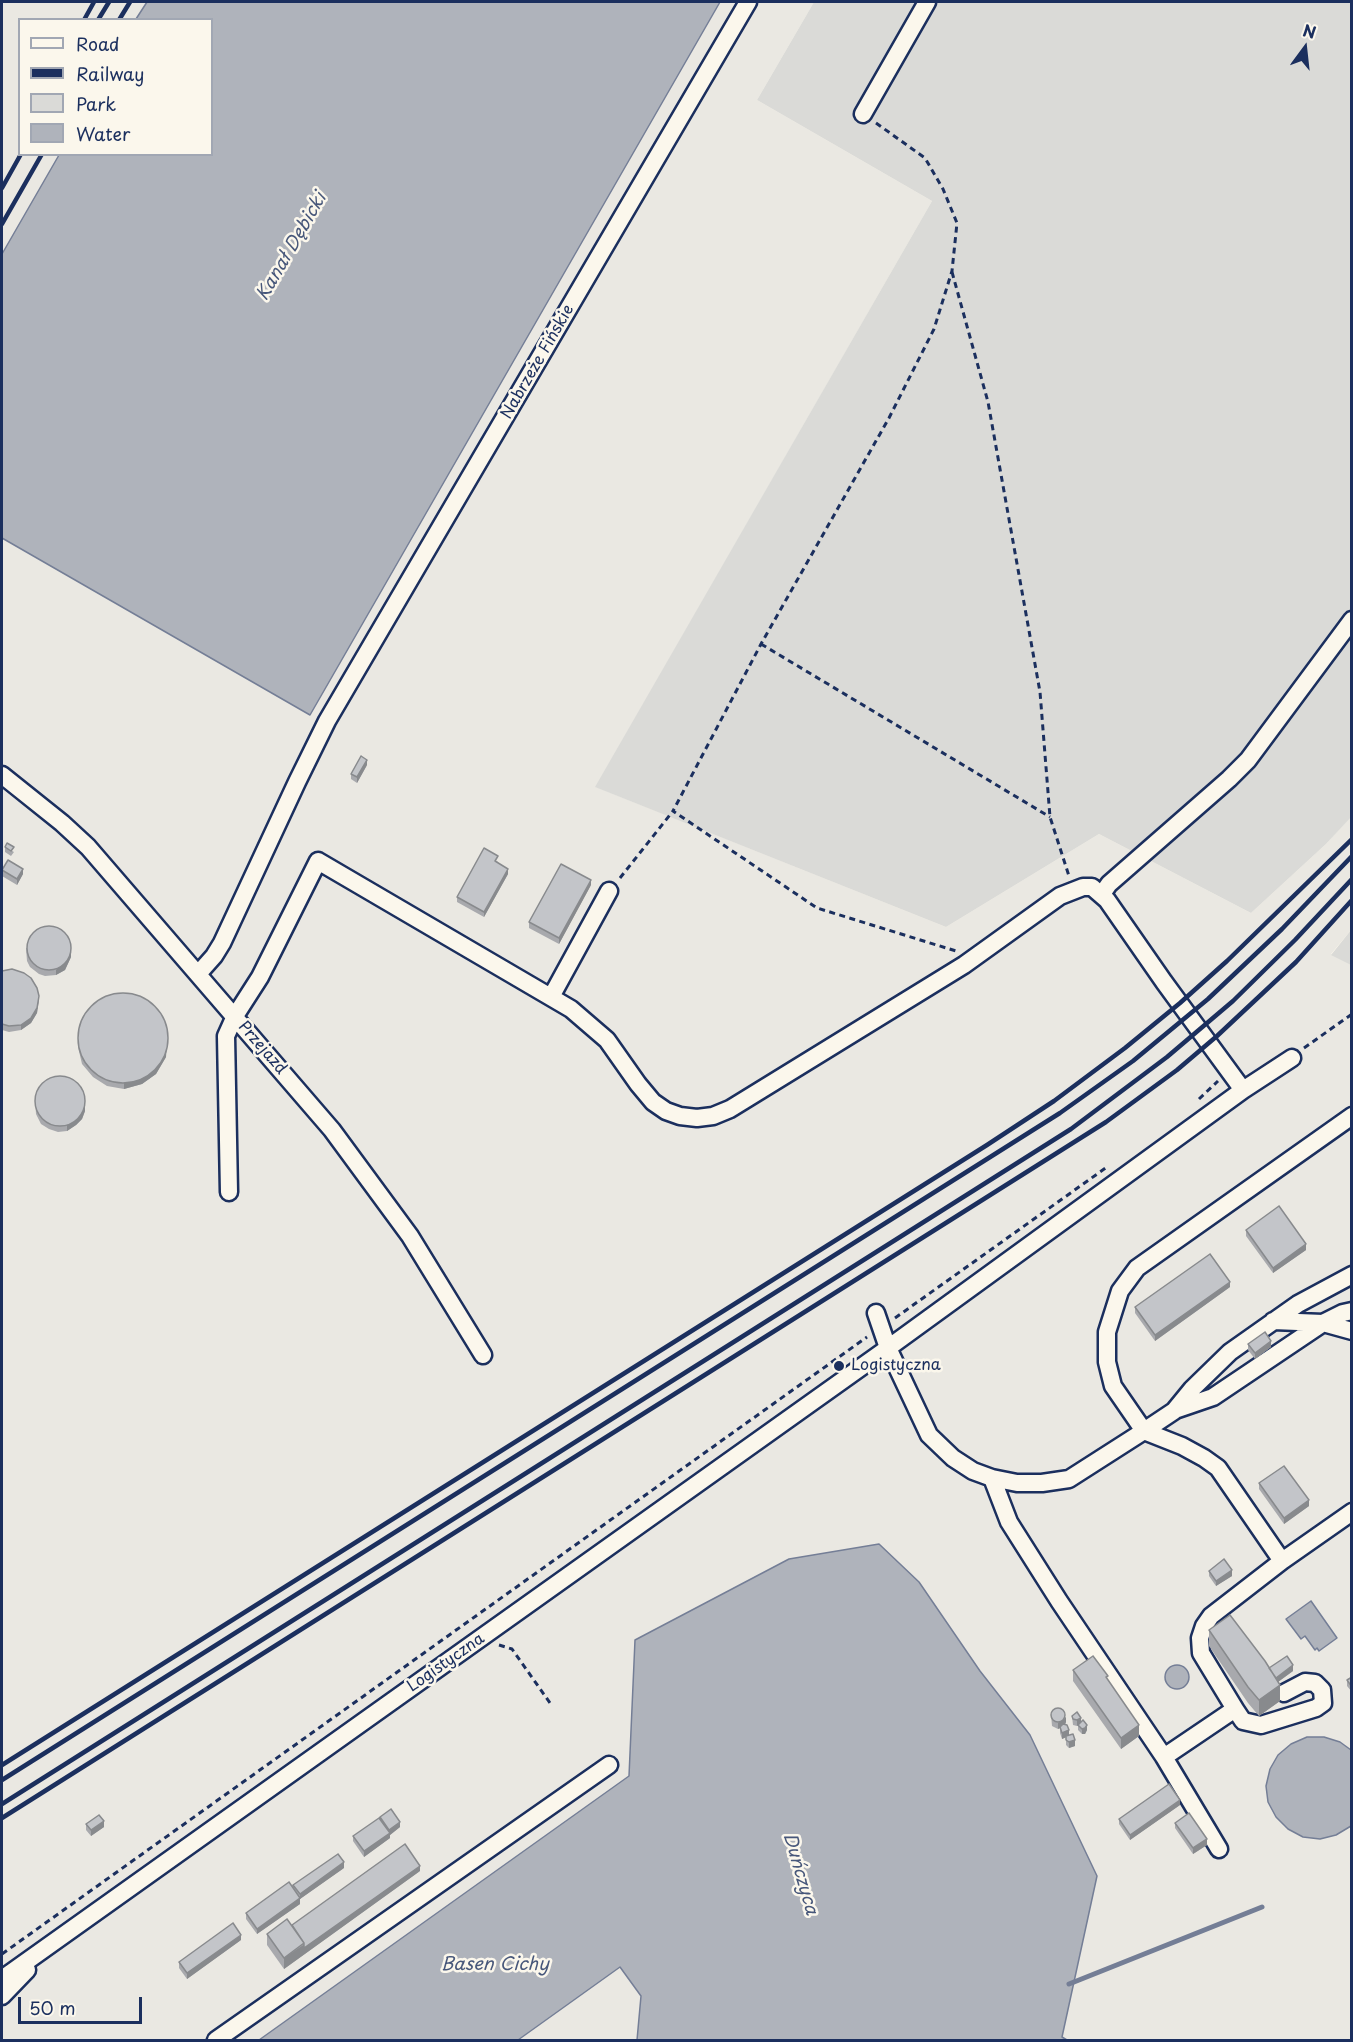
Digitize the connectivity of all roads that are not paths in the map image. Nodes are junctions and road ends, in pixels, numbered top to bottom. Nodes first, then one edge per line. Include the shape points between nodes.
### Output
1 (748, 2) edge
2 (927, 2) edge
3 (862, 114) road end
4 (1352, 620) edge
5 (2, 775) edge
6 (609, 891) road end
7 (1101, 894) junction
8 (198, 974) junction
9 (551, 997) junction
10 (235, 1017) junction
11 (1292, 1058) road end
12 (1243, 1090) junction
13 (1352, 1116) edge
14 (229, 1192) dead end
15 (1352, 1275) edge
16 (1352, 1311) edge
17 (879, 1321) road end
18 (1273, 1321) junction
19 (1323, 1323) junction
20 (1352, 1331) edge
21 (888, 1348) junction
22 (483, 1355) dead end
23 (1174, 1411) junction
24 (1144, 1431) junction
25 (992, 1478) junction
26 (1352, 1512) edge
27 (1282, 1561) junction
28 (1284, 1693) dead end
29 (1235, 1709) junction
30 (1164, 1757) junction
31 (609, 1765) dead end
32 (1219, 1849) dead end
33 (62, 1937) junction
34 (2, 1979) edge
35 (2, 1996) edge
36 (216, 2040) edge

1 - 8 street, Nabrzeże Fińskie via 327,721 222,943
2 - 3 street
4 - 7 street via 1244,765
5 - 8 street, Przejazd via 88,847
6 - 9 street
7 - 9 street via 1083,886 1060,896 975,957 759,1093 713,1116 680,1116 653,1102 607,1040
7 - 12 street
8 - 10 street, Przejazd
9 - 10 street via 318,861 260,977
10 - 14 street via 226,1036
10 - 22 street, Przejazd via 369,1177
11 - 12 street, Logistyczna
12 - 21 street, Logistyczna
13 - 24 street via 1128,1278 1116,1303 1105,1348 1113,1386
15 - 18 street
16 - 19 street
17 - 21 street
18 - 19 street
18 - 23 street via 1213,1367
19 - 20 street
19 - 23 street via 1219,1394
21 - 25 street via 929,1435 953,1458
21 - 33 street, Logistyczna
23 - 24 street
24 - 25 street via 1069,1479 1017,1483
24 - 27 street via 1182,1446 1218,1468
25 - 30 street via 1009,1522
26 - 27 street
27 - 29 street via 1211,1616 1200,1638 1201,1653
28 - 29 street via 1305,1682 1314,1683 1322,1690 1323,1703 1261,1725 1243,1721
29 - 30 street
30 - 32 street
31 - 36 street
33 - 34 street, Logistyczna
33 - 35 street, Logistyczna

